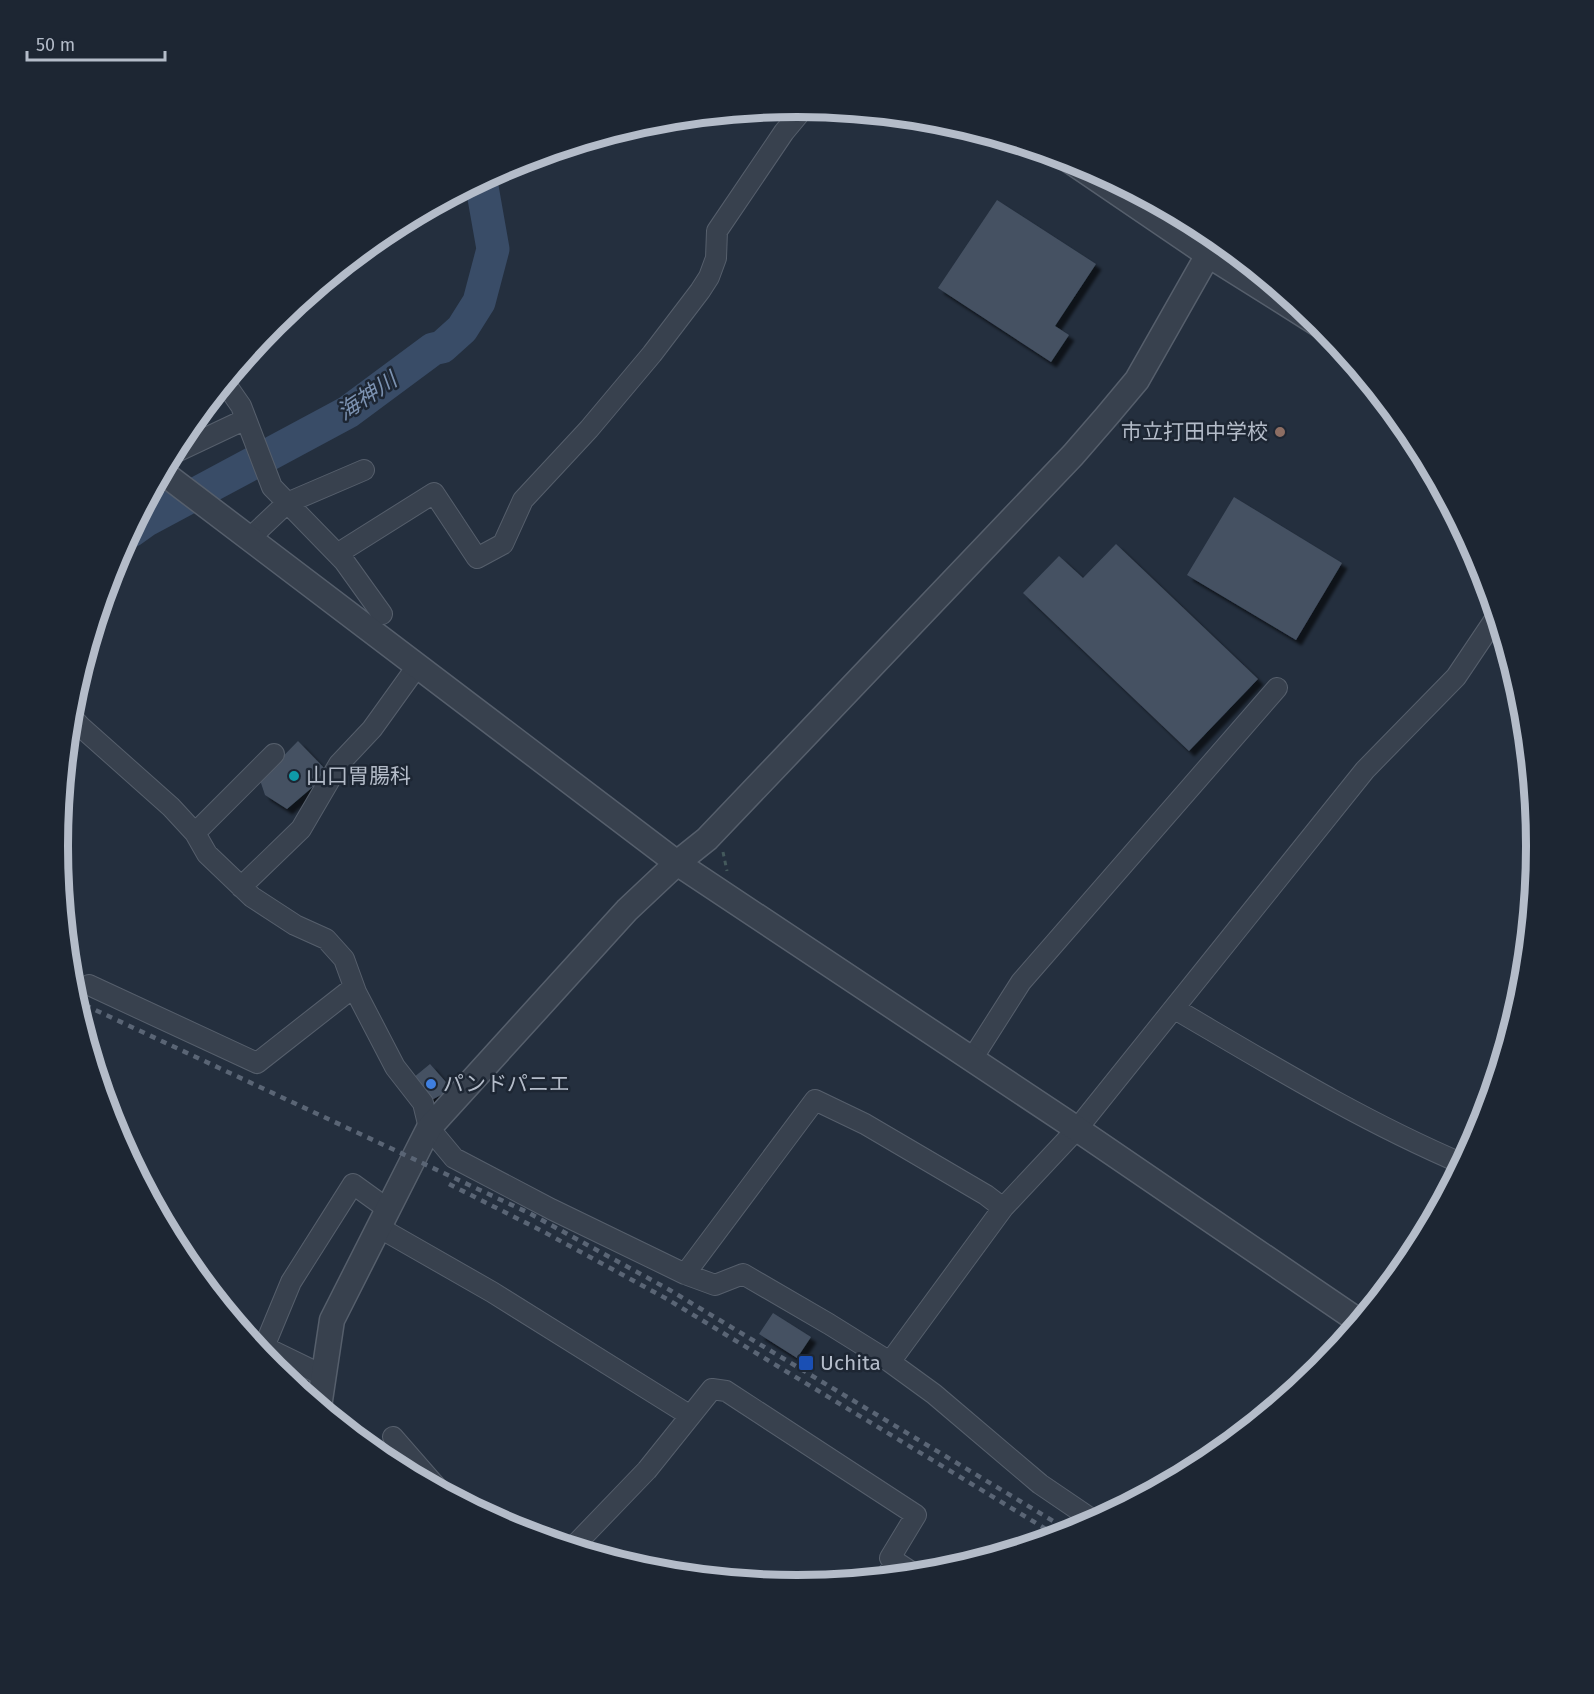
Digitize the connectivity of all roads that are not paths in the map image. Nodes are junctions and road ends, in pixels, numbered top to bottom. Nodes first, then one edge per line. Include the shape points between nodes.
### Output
1 (796, 117) edge
2 (1143, 205) edge
3 (1210, 246) edge
4 (1212, 247) edge
5 (229, 389) edge
6 (246, 419) junction
7 (180, 458) edge
8 (364, 470) dead end
9 (172, 471) edge
10 (287, 503) junction
11 (250, 538) junction
12 (337, 554) junction
13 (382, 614) dead end
14 (1491, 624) edge
15 (418, 665) junction
16 (1277, 688) dead end
17 (79, 725) edge
18 (274, 754) dead end
19 (195, 833) junction
20 (677, 863) junction
21 (241, 887) junction
22 (89, 985) dead end
23 (354, 987) junction
24 (1175, 1009) junction
25 (972, 1059) junction
26 (429, 1128) junction
27 (1077, 1129) junction
28 (1455, 1161) edge
29 (1003, 1208) junction
30 (385, 1219) junction
31 (685, 1274) junction
32 (1354, 1318) edge
33 (261, 1341) edge
34 (272, 1353) edge
35 (890, 1362) junction
36 (324, 1376) junction
37 (320, 1399) edge
38 (689, 1415) junction
39 (393, 1437) dead end
40 (427, 1476) edge
41 (1087, 1516) edge
42 (577, 1542) edge
43 (896, 1561) junction
44 (906, 1568) edge
45 (890, 1570) edge

1 - 12 street via 717,231 716,258 700,291 610,404 523,500 503,544 477,558 434,493
2 - 3 street
4 - 20 street via 1137,380 1073,455 707,839
5 - 6 street
6 - 7 street
6 - 10 street via 272,487
8 - 10 street
9 - 11 street via 205,504
10 - 11 street
10 - 12 street
11 - 15 street
12 - 13 street
14 - 24 street via 1456,677 1365,770
15 - 20 street
15 - 21 street via 372,729 339,764 301,829
16 - 25 street via 1021,982
17 - 19 street
18 - 19 street
19 - 21 street via 207,854
20 - 25 street
20 - 26 street via 627,910
21 - 23 street via 295,926 326,939 344,959
22 - 23 street via 257,1063
23 - 26 street via 395,1066 423,1103
24 - 27 street
24 - 28 street via 1356,1113
25 - 27 street
26 - 30 street
26 - 31 street via 454,1158
27 - 29 street
27 - 32 street
29 - 31 street via 865,1124 815,1100
29 - 35 street
30 - 33 street via 353,1184 291,1282
30 - 36 street via 332,1320
30 - 38 street via 492,1292
31 - 35 street via 715,1286 743,1274
34 - 36 street
35 - 41 street via 1040,1484
36 - 37 street
38 - 42 street via 647,1470
38 - 43 street via 712,1389 726,1391 916,1515 890,1558
39 - 40 street
43 - 44 street
43 - 45 street

